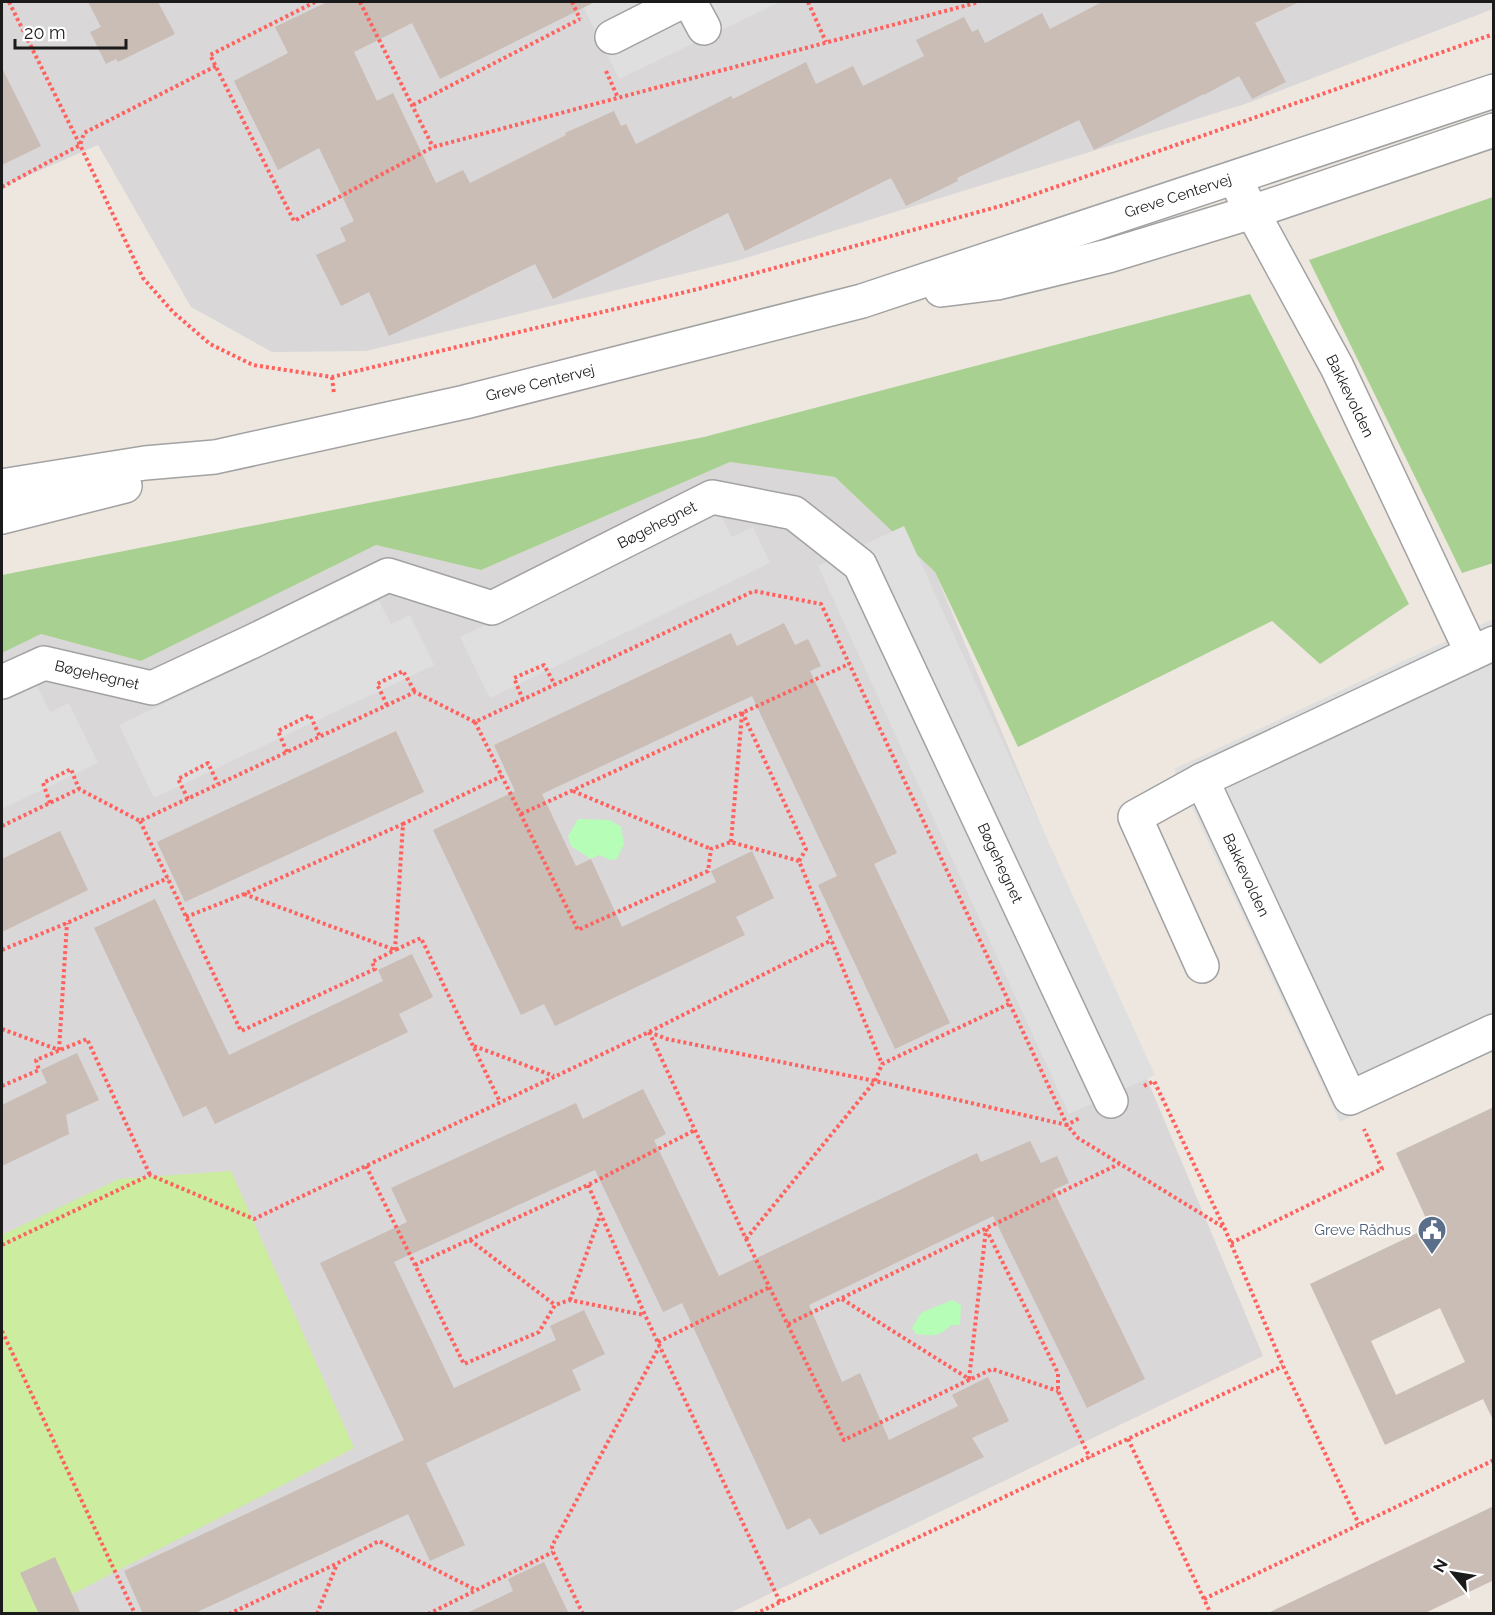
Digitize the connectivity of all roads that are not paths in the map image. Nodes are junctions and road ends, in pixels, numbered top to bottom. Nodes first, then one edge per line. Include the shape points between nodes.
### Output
1 (681, 2) edge
2 (612, 37) dead end
3 (1494, 91) edge
4 (1494, 130) edge
5 (1234, 177) junction
6 (1252, 212) junction
7 (862, 301) junction
8 (215, 457) junction
9 (2, 486) edge
10 (2, 517) edge
11 (1483, 648) edge
12 (2, 682) edge
13 (1202, 780) junction
14 (1202, 966) dead end
15 (1494, 1031) edge
16 (1111, 1101) road end

1 - 2 street
3 - 5 street, Greve Centervej
4 - 6 street, Greve Centervej
5 - 6 street, Bakkevolden
5 - 7 street, Greve Centervej
6 - 7 street, Greve Centervej via 1108,256 998,283
6 - 11 street, Bakkevolden
7 - 8 street, Greve Centervej via 465,402
8 - 9 street, Greve Centervej
8 - 10 street, Greve Centervej via 147,481
11 - 13 street, Bakkevolden
12 - 16 street, Bøgehegnet via 44,663 152,688 388,575 492,608 712,497 794,513 860,566
13 - 14 street via 1135,817
13 - 15 street, Bakkevolden via 1350,1098

